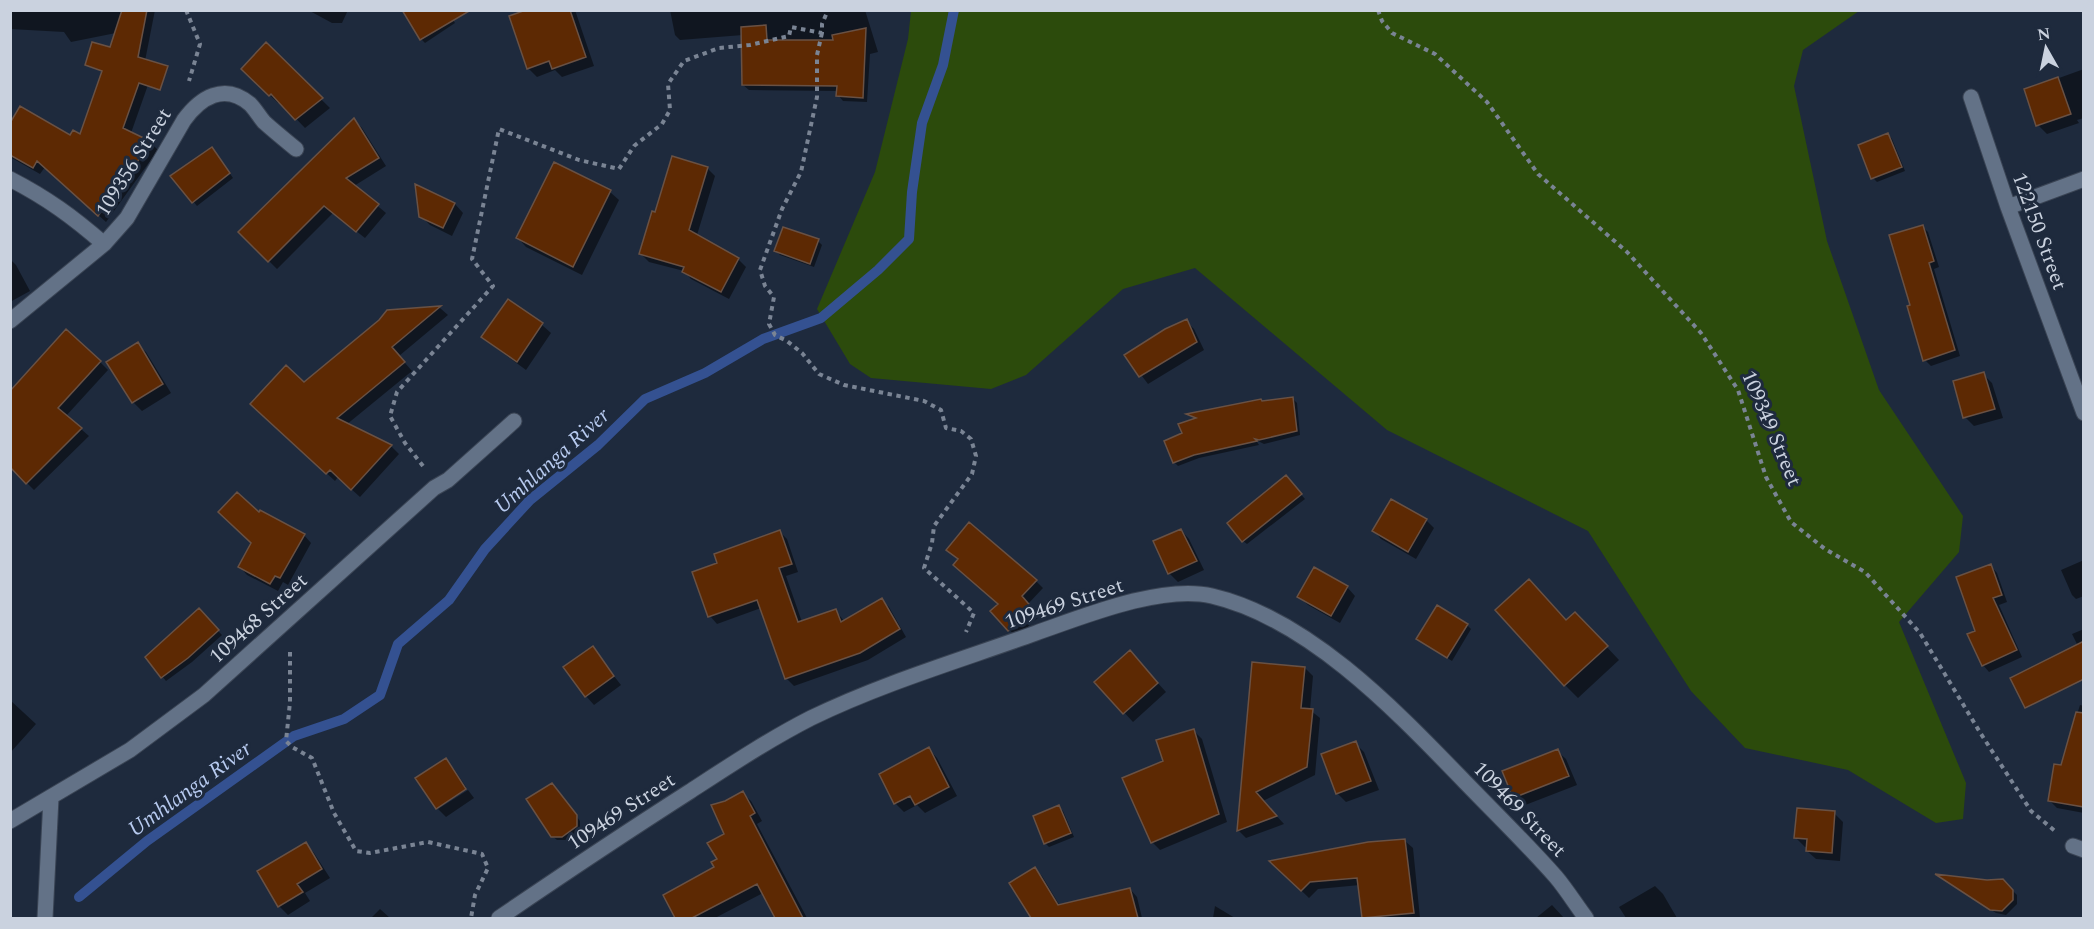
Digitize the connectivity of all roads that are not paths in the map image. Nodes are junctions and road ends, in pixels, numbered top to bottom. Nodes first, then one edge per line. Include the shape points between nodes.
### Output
1 (1971, 97) dead end
2 (296, 149) dead end
3 (10, 179) edge
4 (2084, 179) edge
5 (2008, 207) junction
6 (104, 244) junction
7 (10, 321) edge
8 (2082, 404) edge
9 (514, 421) dead end
10 (51, 798) junction
11 (10, 821) edge
12 (45, 918) edge
13 (500, 918) edge
14 (1586, 918) edge

1 - 5 street, 122150 Street
2 - 6 street, 109356 Street via 263,121 251,104 224,93 209,96 194,106 184,120 127,218
3 - 6 street via 68,213
4 - 5 street
5 - 8 street, 122150 Street
6 - 7 street, 109356 Street
9 - 10 street, 109468 Street via 204,695 130,750
10 - 11 street, 109468 Street
10 - 12 street
13 - 14 street, 109469 Street via 592,854 793,728 865,695 1086,615 1150,598 1183,594 1210,595 1239,604 1288,628 1348,668 1427,743 1557,878

